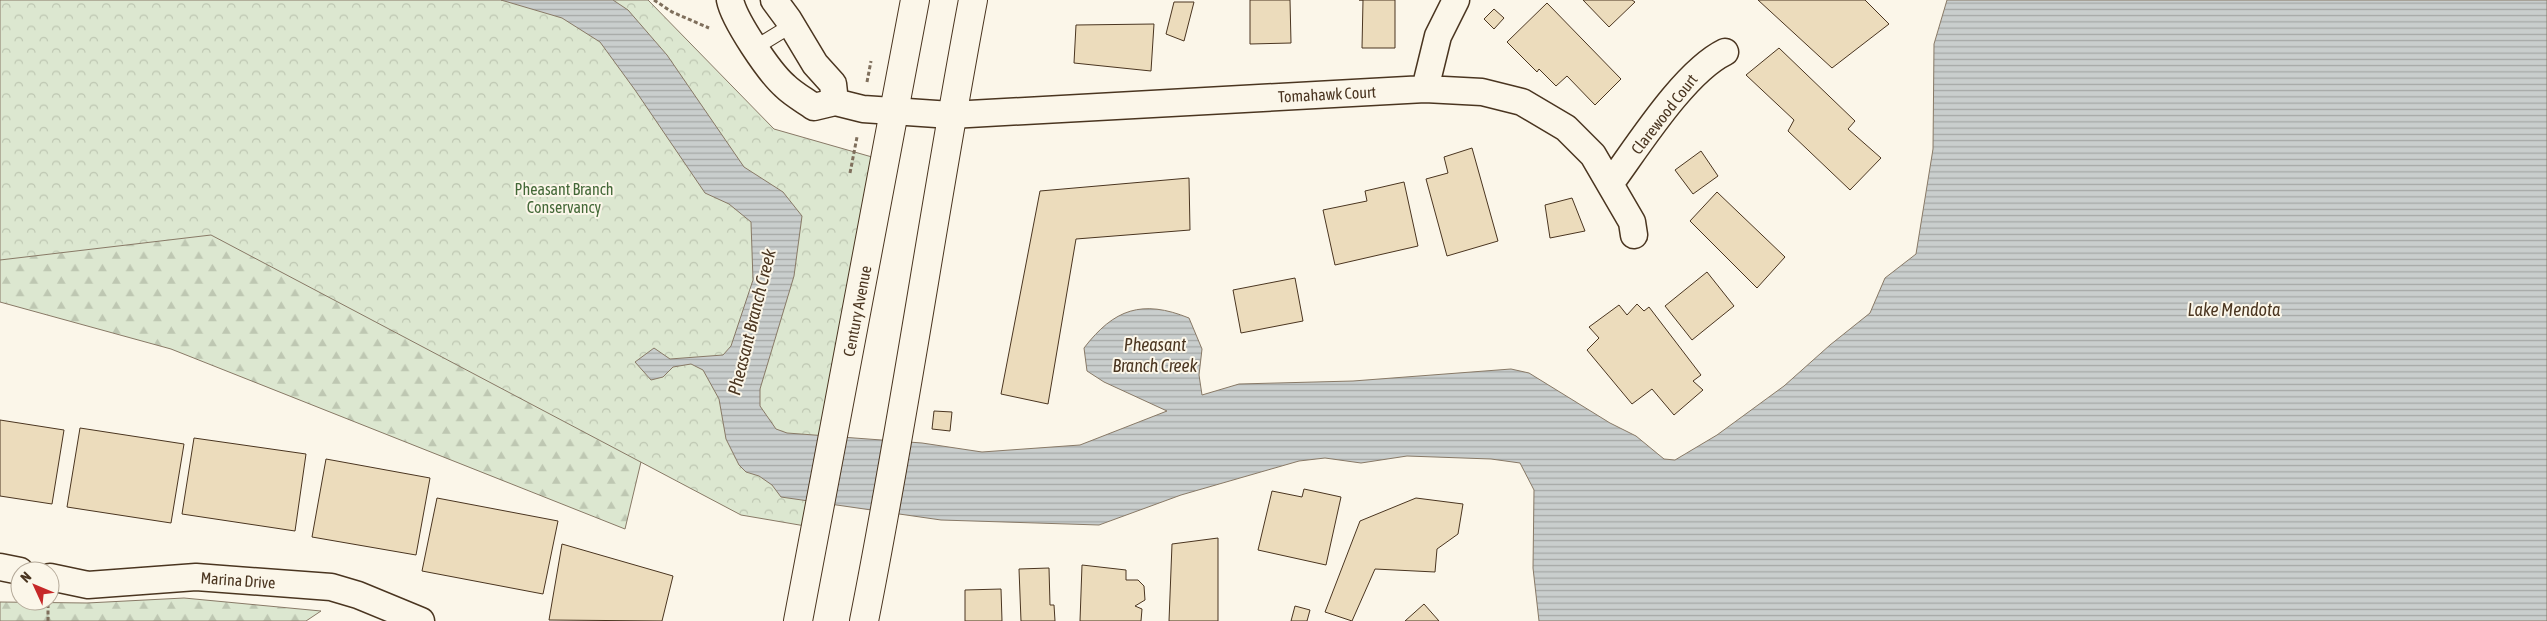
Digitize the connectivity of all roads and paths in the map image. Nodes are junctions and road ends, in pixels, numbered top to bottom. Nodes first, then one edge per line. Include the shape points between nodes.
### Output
1 (654, 0) edge
2 (730, 0) edge
3 (774, 0) edge
4 (915, 0) edge
5 (973, 0) edge
6 (1456, 0) edge
7 (792, 25) junction
8 (714, 30) dead end
9 (756, 47) junction
10 (1725, 52) dead end
11 (1425, 89) junction
12 (835, 102) junction
13 (895, 110) junction
14 (951, 115) junction
15 (1610, 184) junction
16 (1634, 235) dead end
17 (60, 579) edge
18 (421, 621) edge
19 (798, 621) edge
20 (864, 621) edge

1 - 8 path via 672,12
2 - 9 street
3 - 7 street
4 - 13 main road, Century Avenue
5 - 14 main road
6 - 11 street via 1438,36
7 - 9 lane
7 - 12 street via 815,64 833,84
9 - 12 street via 784,86 814,107
10 - 15 street, Clarewood Court via 1693,74
11 - 14 street, Tomahawk Court
11 - 15 street, Tomahawk Court via 1482,92 1522,102 1566,128 1594,155
12 - 13 street, Tomahawk Court via 863,109
13 - 14 street, Tomahawk Court
13 - 19 main road, Century Avenue
14 - 20 main road via 906,400
15 - 16 street, Tomahawk Court via 1632,222
17 - 18 street, Marina Drive via 88,585 196,577 331,587 358,594

